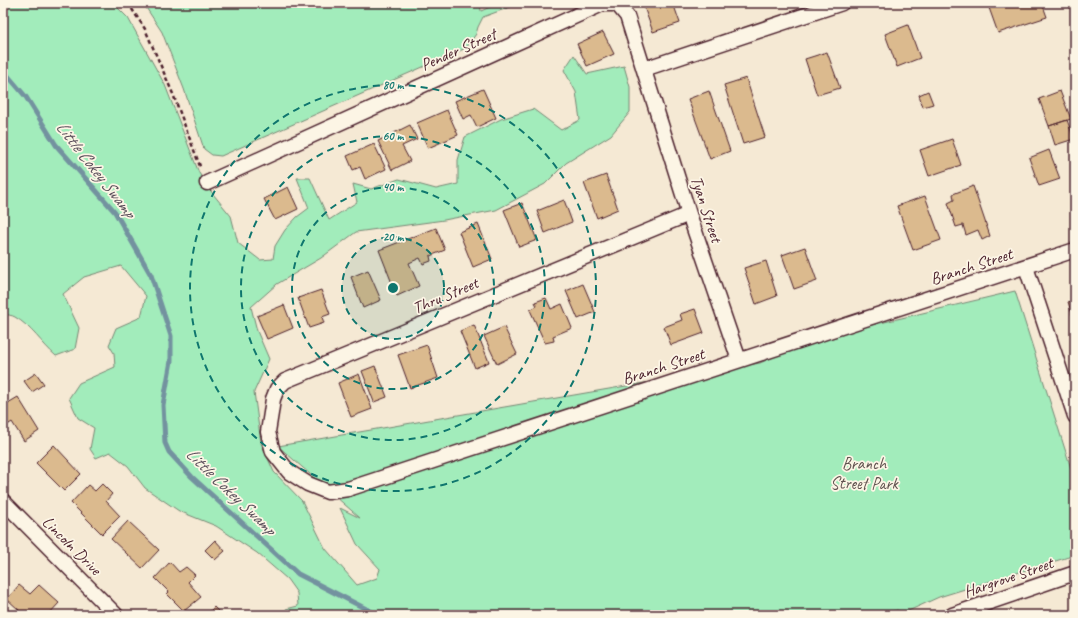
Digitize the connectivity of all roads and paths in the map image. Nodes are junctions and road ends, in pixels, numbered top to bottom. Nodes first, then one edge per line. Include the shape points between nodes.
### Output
1 (128, 3) edge
2 (842, 3) edge
3 (644, 69) junction
4 (207, 183) joint
5 (689, 214) junction
6 (1075, 250) edge
7 (1026, 267) junction
8 (738, 360) junction
9 (1075, 416) edge
10 (273, 452) joint
11 (3, 501) edge
12 (1075, 574) edge
13 (116, 615) edge
14 (952, 615) edge

1 - 4 path via 145,29
2 - 3 street
3 - 4 street, Pender Street via 627,16 617,4 602,4
3 - 5 street, Tyan Street
5 - 8 street, Tyan Street
5 - 10 street, Thru Street via 285,381 277,389 270,413 268,432
6 - 7 street, Branch Street
7 - 8 street, Branch Street
7 - 9 street
8 - 10 street, Branch Street via 348,489 328,492 308,484 288,472
11 - 13 street, Lincoln Drive
12 - 14 street, Hargrove Street

